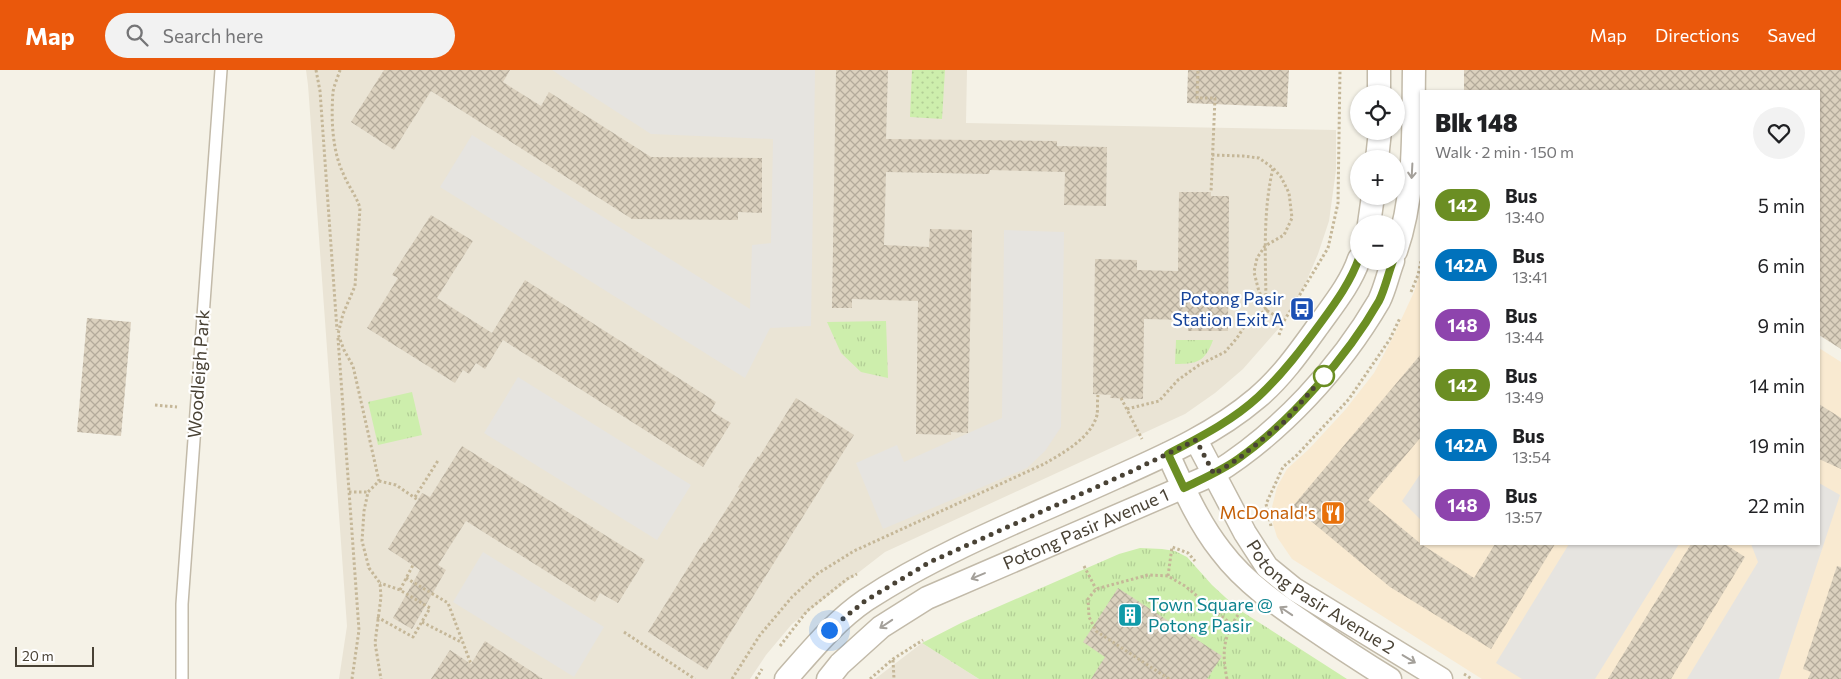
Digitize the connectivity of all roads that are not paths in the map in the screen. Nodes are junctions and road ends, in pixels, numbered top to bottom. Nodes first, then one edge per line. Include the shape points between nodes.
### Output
1 (220, 70) edge
2 (1379, 70) edge
3 (1414, 70) edge
4 (1379, 85) edge
5 (1404, 215) edge
6 (1354, 270) edge
7 (1390, 270) edge
8 (1196, 440) junction
9 (1168, 454) junction
10 (1214, 474) junction
11 (1184, 488) junction
12 (182, 679) edge
13 (786, 679) edge
14 (828, 679) edge
15 (1390, 679) edge
16 (1441, 679) edge

1 - 12 lane, Woodleigh Park via 182,604
2 - 4 street
3 -> 5 street via 1411,187
6 - 8 street, Potong Pasir Avenue 1 via 1333,306 1287,367 1258,398
7 - 10 street, Potong Pasir Avenue 1 via 1380,299 1344,353 1284,422
8 - 9 street, Potong Pasir Avenue 1
8 - 10 street, Potong Pasir Avenue 2
9 - 11 street, Potong Pasir Avenue 2
9 - 13 street, Potong Pasir Avenue 1 via 930,562 865,601 829,630
10 - 11 street, Potong Pasir Avenue 1
10 -> 16 street, Potong Pasir Avenue 2 via 1245,534 1267,567 1294,589
11 -> 14 street, Potong Pasir Avenue 1 via 927,598 881,627
15 -> 11 street, Potong Pasir Avenue 2 via 1278,606 1240,574 1207,531

